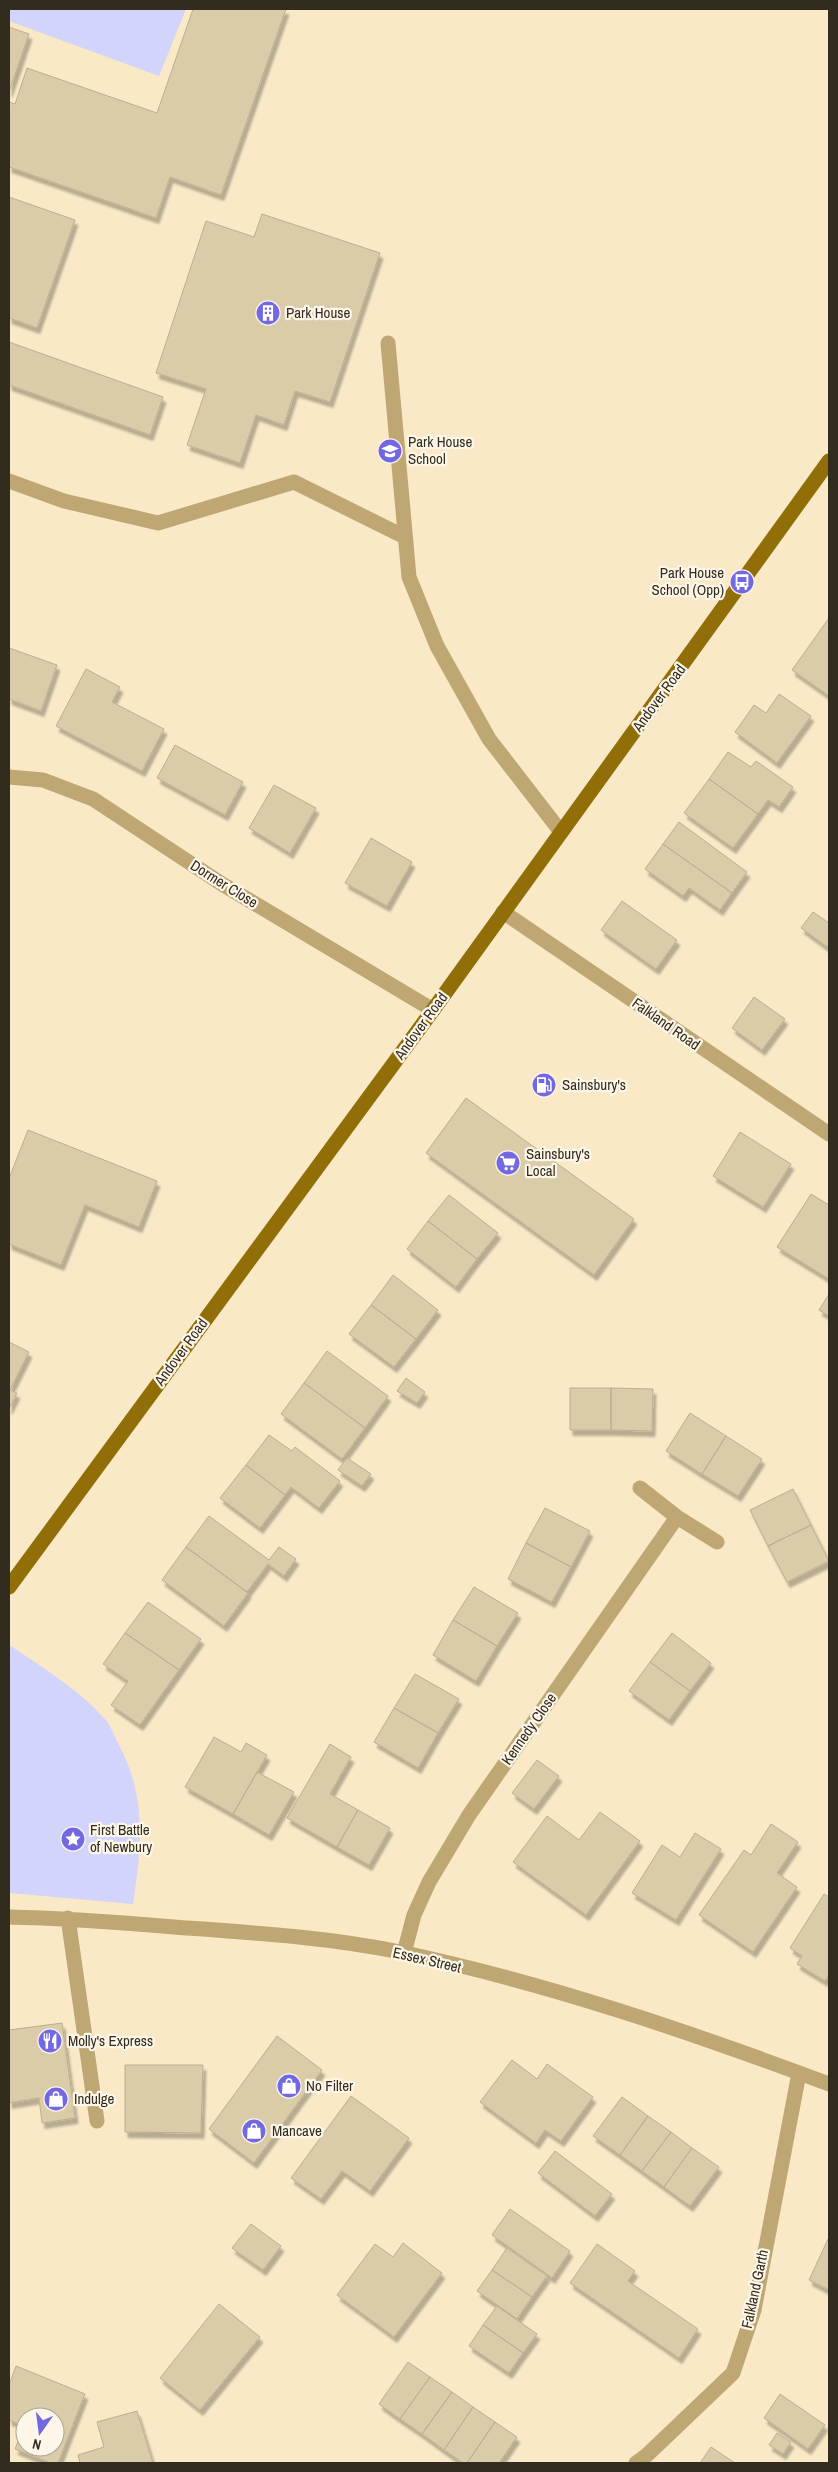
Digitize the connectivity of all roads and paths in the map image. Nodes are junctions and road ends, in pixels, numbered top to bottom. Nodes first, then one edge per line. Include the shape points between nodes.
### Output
1 (388, 343) dead end
2 (829, 461) edge
3 (9, 481) edge
4 (405, 537) junction
5 (9, 777) edge
6 (561, 832) junction
7 (503, 912) junction
8 (433, 1010) junction
9 (829, 1134) edge
10 (640, 1488) dead end
11 (677, 1517) junction
12 (718, 1542) dead end
13 (9, 1587) edge
14 (9, 1917) edge
15 (68, 1918) junction
16 (404, 1953) junction
17 (799, 2073) junction
18 (829, 2084) edge
19 (97, 2121) dead end
20 (636, 2463) edge

1 - 4 street
2 - 6 main road, Andover Road
3 - 4 street via 64,501 158,522 294,482
4 - 6 street via 409,577 437,646 489,739
5 - 8 street, Dormer Close via 43,780 93,799 222,884
6 - 7 main road, Andover Road
7 - 8 main road, Andover Road
7 - 9 street, Falkland Road
8 - 13 main road, Andover Road
10 - 11 street
11 - 12 street
11 - 16 street, Kennedy Close via 469,1815 429,1882
14 - 15 street, Essex Street
15 - 16 street, Essex Street via 294,1936
15 - 19 street
16 - 17 street, Essex Street via 548,1988 669,2025
17 - 18 street, Essex Street
17 - 20 street, Falkland Garth via 754,2310 733,2373

